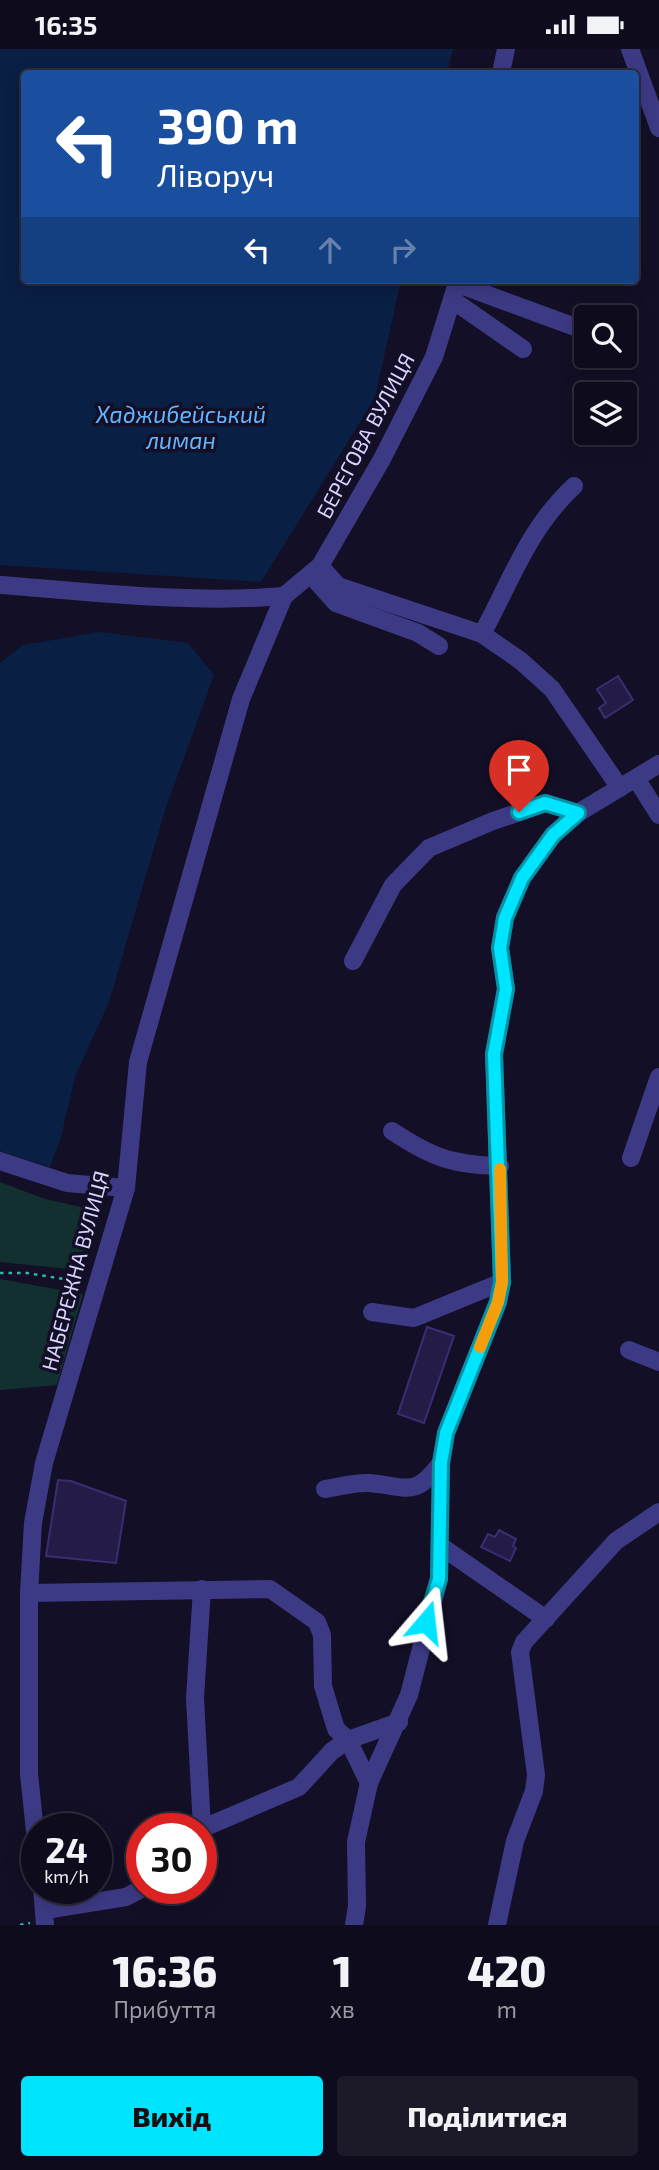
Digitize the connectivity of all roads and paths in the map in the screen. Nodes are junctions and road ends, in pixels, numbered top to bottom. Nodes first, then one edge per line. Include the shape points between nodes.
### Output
1 (506, 49) edge
2 (630, 49) edge
3 (502, 70) edge
4 (638, 70) edge
5 (639, 74) edge
6 (659, 128) edge
7 (457, 289) edge
8 (574, 327) edge
9 (523, 349) dead end
10 (574, 486) dead end
11 (315, 570) junction
12 (0, 585) edge
13 (284, 596) junction
14 (482, 633) junction
15 (439, 646) dead end
16 (659, 764) edge
17 (637, 780) junction
18 (620, 789) junction
19 (578, 813) junction
20 (659, 815) edge
21 (353, 961) dead end
22 (659, 1077) edge
23 (392, 1131) dead end
24 (631, 1158) dead end
25 (0, 1161) edge
26 (500, 1165) junction
27 (126, 1188) junction
28 (0, 1273) edge
29 (502, 1282) junction
30 (99, 1284) junction
31 (372, 1312) dead end
32 (629, 1350) dead end
33 (659, 1361) edge
34 (441, 1463) junction
35 (325, 1489) dead end
36 (659, 1512) edge
37 (442, 1547) junction
38 (202, 1589) junction
39 (29, 1593) junction
40 (546, 1619) junction
41 (399, 1722) junction
42 (348, 1740) junction
43 (369, 1783) junction
44 (33, 1813) edge
45 (201, 1813) edge
46 (217, 1823) edge
47 (126, 1897) edge
48 (45, 1917) edge
49 (354, 1925) edge
50 (497, 1925) edge

1 - 3 street
2 - 4 street
5 - 6 street
7 - 8 street
7 - 9 street
7 - 11 street, БЕРЕГОВА ВУЛИЦЯ via 415,399
10 - 14 street via 549,509 529,539 518,569
11 - 13 street, БЕРЕГОВА ВУЛИЦЯ
11 - 14 street via 338,586
11 - 15 street via 336,603 418,633
12 - 13 street via 131,595
13 - 27 street, НАБЕРЕЖНА ВУЛИЦЯ via 241,699 138,1062
14 - 18 street via 552,689
16 - 17 street
17 - 18 street
17 - 20 street
18 - 19 street
19 - 21 street via 545,803 429,848 393,885
19 - 26 street via 553,835 522,878 505,918 500,948 506,989 494,1054
22 - 24 street
23 - 26 street via 445,1161
25 - 27 street via 67,1183
26 - 29 street
27 - 30 street, НАБЕРЕЖНА ВУЛИЦЯ
28 - 30 path
29 - 31 street via 414,1318
29 - 34 street via 446,1433
30 - 39 street, НАБЕРЕЖНА ВУЛИЦЯ via 44,1463 33,1523
32 - 33 street
34 - 35 street via 425,1481 407,1490 367,1483
34 - 37 street
36 - 40 street via 615,1541
37 - 40 street
37 - 41 street via 439,1579
38 - 39 street
38 - 42 street via 270,1590 317,1622 322,1635 323,1686 336,1729
38 - 45 street via 195,1698
39 - 44 street, НАБЕРЕЖНА ВУЛИЦЯ
40 - 50 street via 520,1652 536,1775 514,1841
41 - 42 street
41 - 43 street
42 - 43 street
42 - 46 street via 320,1760 299,1787
43 - 49 street via 355,1842 358,1906
47 - 48 street

